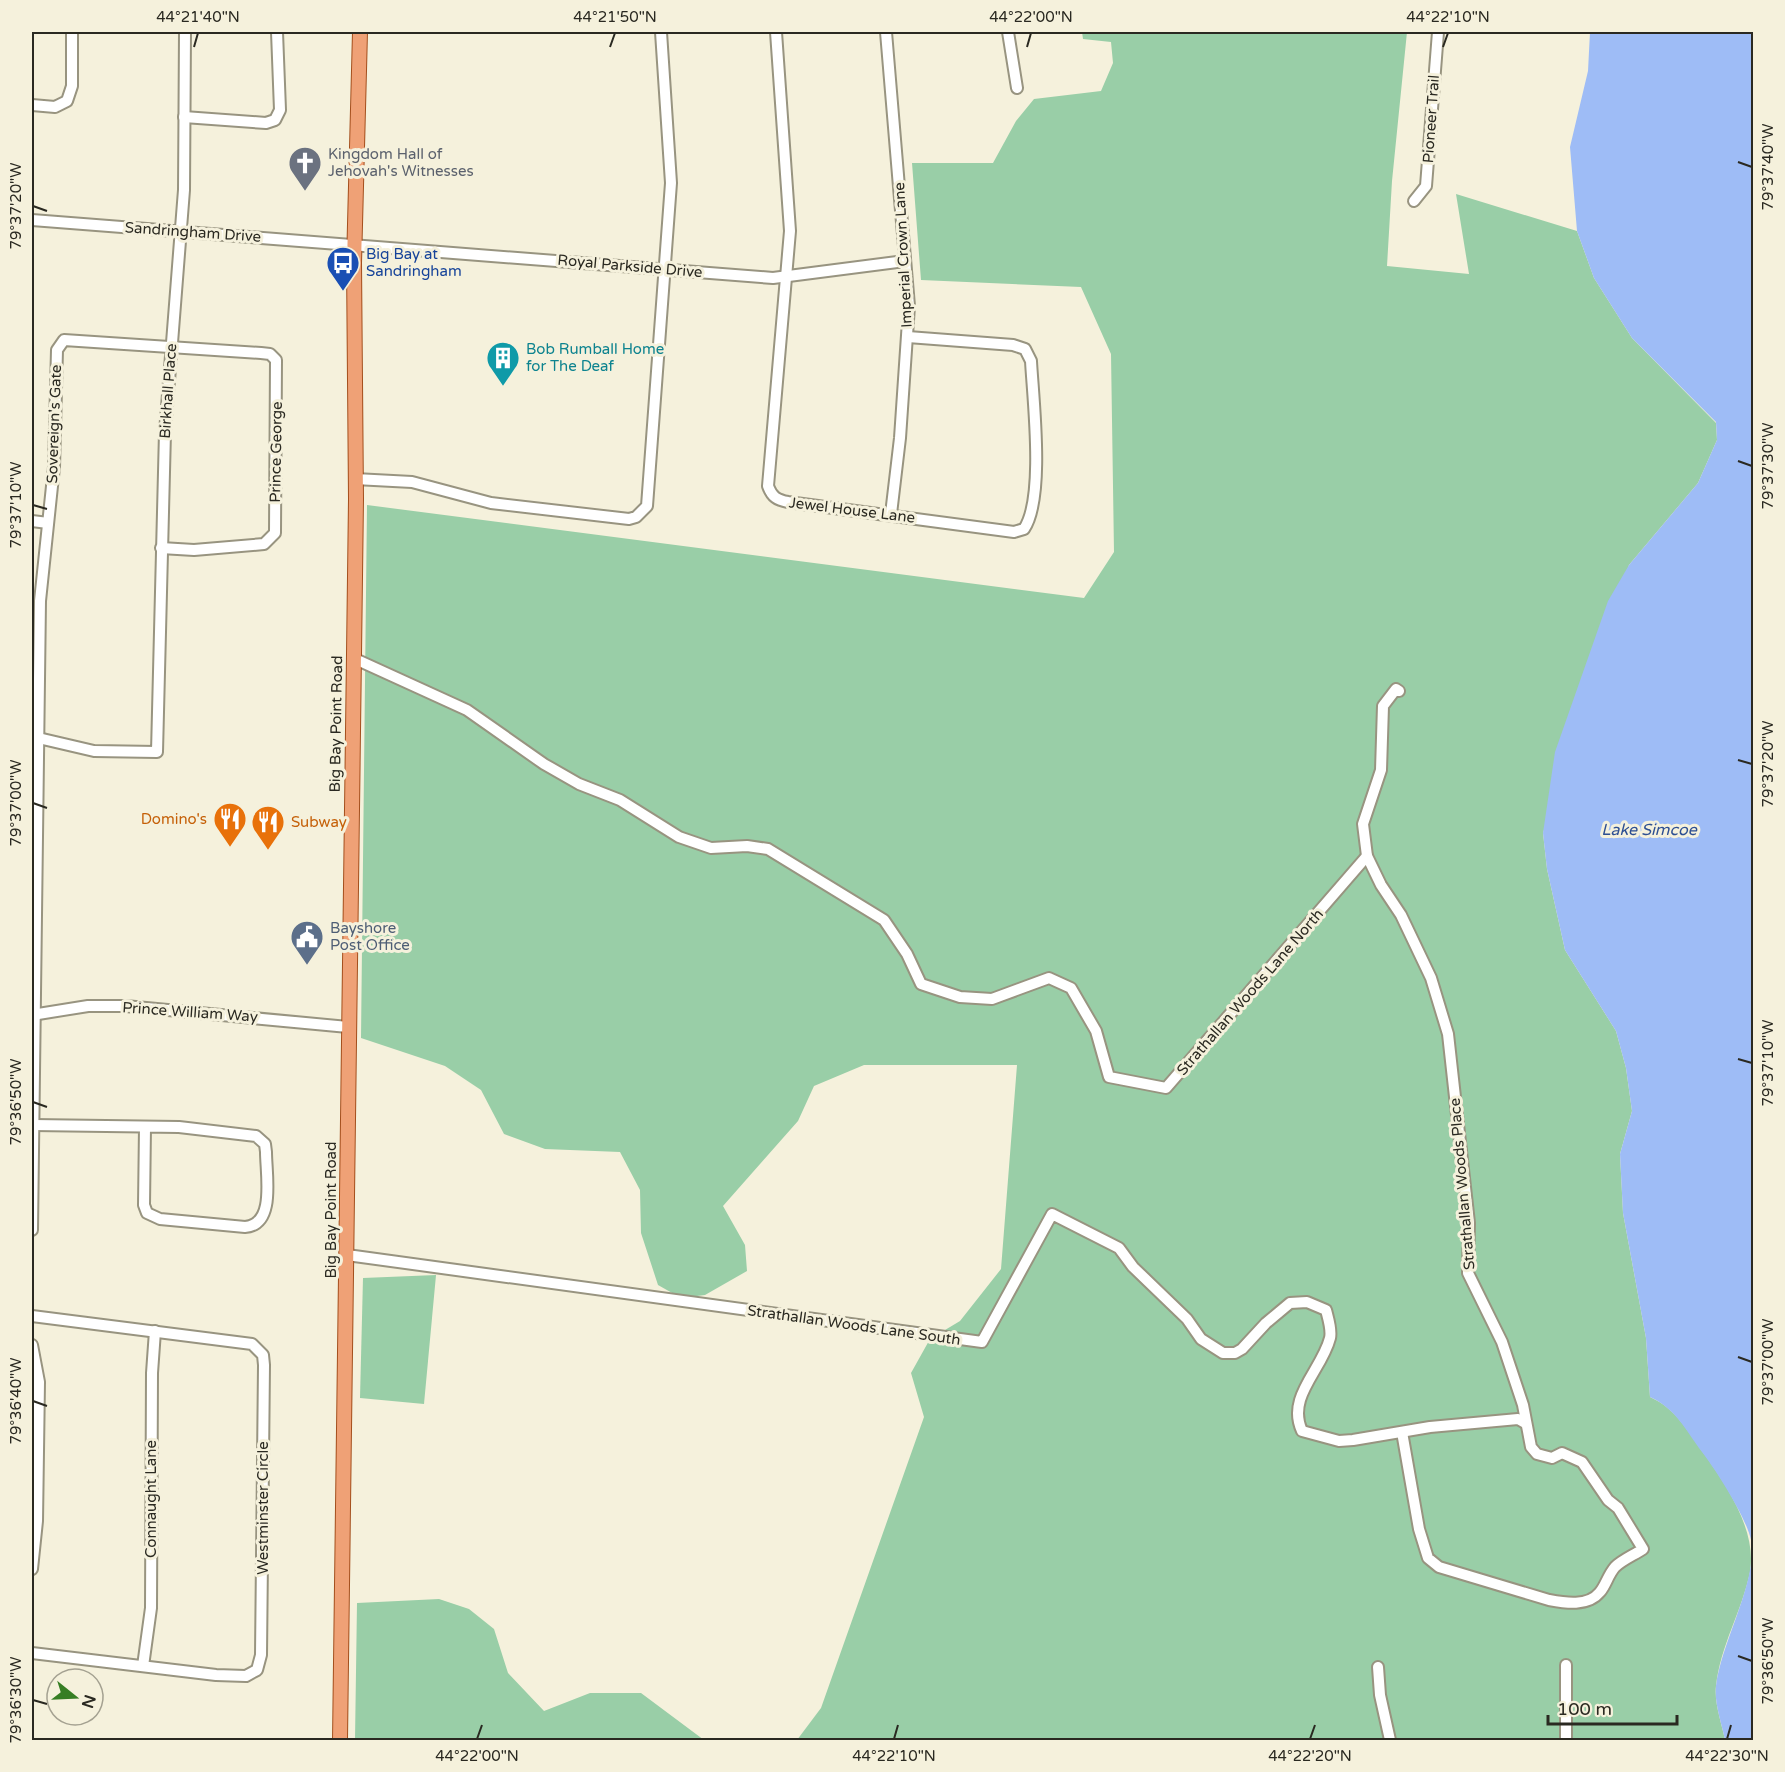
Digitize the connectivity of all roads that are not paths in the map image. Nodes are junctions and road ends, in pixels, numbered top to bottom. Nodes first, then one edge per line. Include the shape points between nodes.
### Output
1 (72, 32) edge
2 (185, 32) edge
3 (277, 32) edge
4 (360, 32) edge
5 (662, 32) edge
6 (776, 32) edge
7 (886, 32) edge
8 (1008, 32) edge
9 (1438, 32) edge
10 (1017, 88) dead end
11 (32, 105) edge
12 (184, 117) junction
13 (1414, 201) dead end
14 (32, 220) edge
15 (180, 232) junction
16 (355, 245) junction
17 (905, 261) junction
18 (664, 269) junction
19 (788, 277) junction
20 (908, 337) junction
21 (171, 346) junction
22 (355, 479) junction
23 (891, 514) junction
24 (32, 521) edge
25 (48, 523) junction
26 (161, 548) junction
27 (353, 658) junction
28 (1399, 691) dead end
29 (35, 737) edge
30 (1367, 856) junction
31 (33, 1015) edge
32 (348, 1027) junction
33 (33, 1125) edge
34 (145, 1127) junction
35 (32, 1230) edge
36 (347, 1255) junction
37 (32, 1316) edge
38 (155, 1331) junction
39 (32, 1345) edge
40 (1525, 1423) junction
41 (35, 1427) edge
42 (1402, 1432) junction
43 (33, 1541) edge
44 (32, 1569) edge
45 (32, 1653) edge
46 (1566, 1665) dead end
47 (143, 1666) junction
48 (1378, 1667) dead end
49 (340, 1740) edge
50 (1390, 1740) edge
51 (1566, 1740) edge

1 - 11 street via 72,86 67,101 55,106
2 - 12 street, Birkhall Place
3 - 12 street via 277,119 266,123
4 - 16 main road, Big Bay Point Road
5 - 18 street via 671,183
6 - 19 street, Jewel House Lane via 790,231
7 - 17 street, Imperial Crown Lane
8 - 10 street
9 - 13 street, Pioneer Trail via 1426,186
12 - 15 street, Birkhall Place
14 - 15 street, Sandringham Drive
15 - 16 street, Sandringham Drive
15 - 21 street, Birkhall Place
16 - 18 street, Royal Parkside Drive
16 - 22 main road, Big Bay Point Road
17 - 19 street, Royal Parkside Drive
17 - 20 street, Imperial Crown Lane
18 - 19 street, Royal Parkside Drive
18 - 22 street via 649,497 642,513 629,519 483,501 412,482
19 - 23 street, Jewel House Lane via 768,486 774,497 788,502
20 - 23 street, Imperial Crown Lane
20 - 23 street, Jewel House Lane via 1025,349 1031,361 1035,476 1029,521 1024,529 1014,532
21 - 25 street, Sovereign's Gate via 70,339 60,343
21 - 26 street, Birkhall Place
21 - 26 street, Prince George via 268,354 275,359 275,533 264,544 194,550
22 - 27 main road, Big Bay Point Road
24 - 25 street
25 - 29 street, Sovereign's Gate via 40,601
26 - 29 street, Birkhall Place via 157,752 94,751
27 - 30 street, Strathallan Woods Lane North via 467,710 544,764 579,784 620,800 679,837 711,848 768,849 884,920 921,984 960,997 992,999 1049,978 1071,988 1096,1031 1109,1077 1166,1088
27 - 32 main road, Big Bay Point Road
28 - 30 street, Strathallan Woods Place via 1396,689 1383,706 1382,770 1363,824
29 - 31 street, Sovereign's Gate
30 - 40 street, Strathallan Woods Place via 1401,915 1439,1001 1448,1034 1457,1104 1468,1223 1468,1273 1502,1342
31 - 32 street, Prince William Way via 88,1006 125,1006
31 - 33 street, Sovereign's Gate
32 - 36 main road, Big Bay Point Road
33 - 34 street
33 - 35 street, Sovereign's Gate
34 - 34 street via 144,1205 150,1215 160,1220 245,1227 262,1220 266,1210 266,1152 259,1137
36 - 42 street, Strathallan Woods Lane South via 982,1342 1052,1214 1119,1248 1201,1339 1223,1353 1242,1349 1290,1303 1307,1302 1326,1310 1331,1336 1298,1403 1297,1419 1302,1431 1340,1441
36 - 49 main road, Big Bay Point Road
37 - 38 street, Westminster Circle
38 - 47 street, Connaught Lane via 151,1608
38 - 47 street, Westminster Circle via 252,1344 263,1355 261,1655 257,1670 240,1676
39 - 41 street via 39,1379
40 - 42 street, Strathallan Woods Lane South via 1518,1419
40 - 42 street, Strathallan Woods Place via 1537,1454 1552,1458 1562,1453 1582,1462 1618,1508 1643,1549 1617,1564 1592,1599 1563,1603 1550,1600 1439,1567 1428,1558
41 - 43 street
43 - 44 street
45 - 47 street, Westminster Circle
46 - 51 street
48 - 50 street

